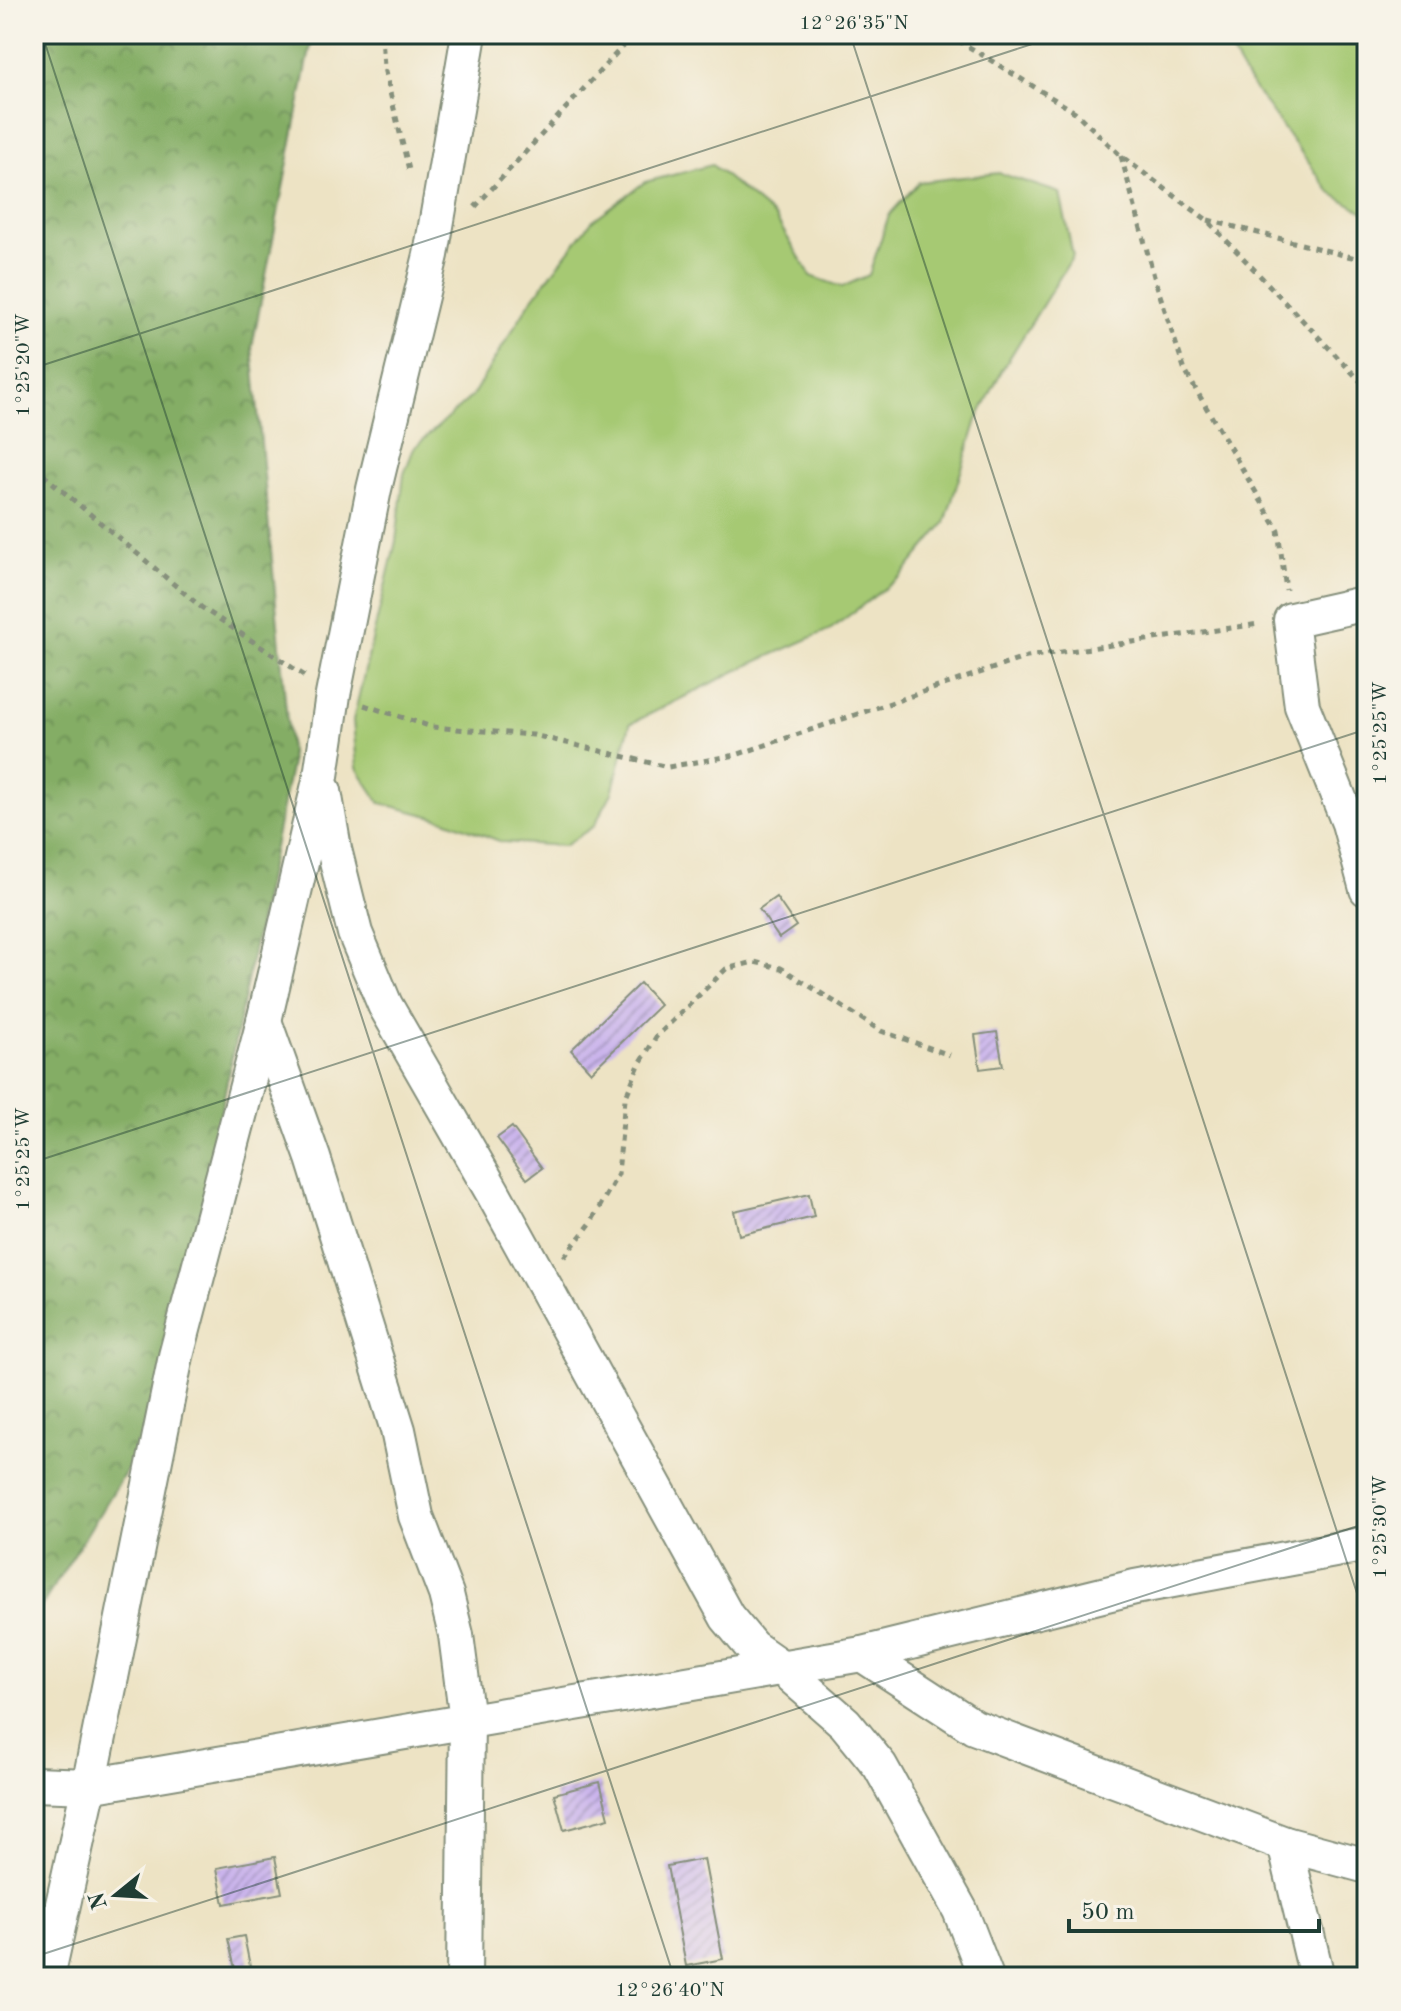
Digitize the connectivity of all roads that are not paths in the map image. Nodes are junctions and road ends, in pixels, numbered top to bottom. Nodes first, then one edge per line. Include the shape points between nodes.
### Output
1 (469, 34) edge
2 (1367, 603) edge
3 (321, 776) junction
4 (1367, 889) edge
5 (264, 1021) junction
6 (1367, 1544) edge
7 (862, 1654) junction
8 (782, 1668) junction
9 (467, 1720) junction
10 (34, 1784) edge
11 (89, 1786) junction
12 (1285, 1844) junction
13 (1367, 1866) edge
14 (47, 1977) edge
15 (464, 1977) edge
16 (986, 1977) edge
17 (1317, 1977) edge

1 - 3 street via 431,255 374,489
2 - 4 street via 1291,620 1302,706 1349,823
3 - 5 street
3 - 8 street via 355,933 385,1005 727,1617 752,1647
5 - 9 street via 313,1158 398,1430 416,1516 446,1594
5 - 11 street via 176,1356
6 - 7 street via 1135,1587
7 - 8 street
7 - 12 street via 974,1727
8 - 9 street
8 - 16 street via 845,1723 880,1766 960,1910
9 - 11 street
9 - 15 street
10 - 11 street
11 - 14 street
12 - 13 street
12 - 17 street

